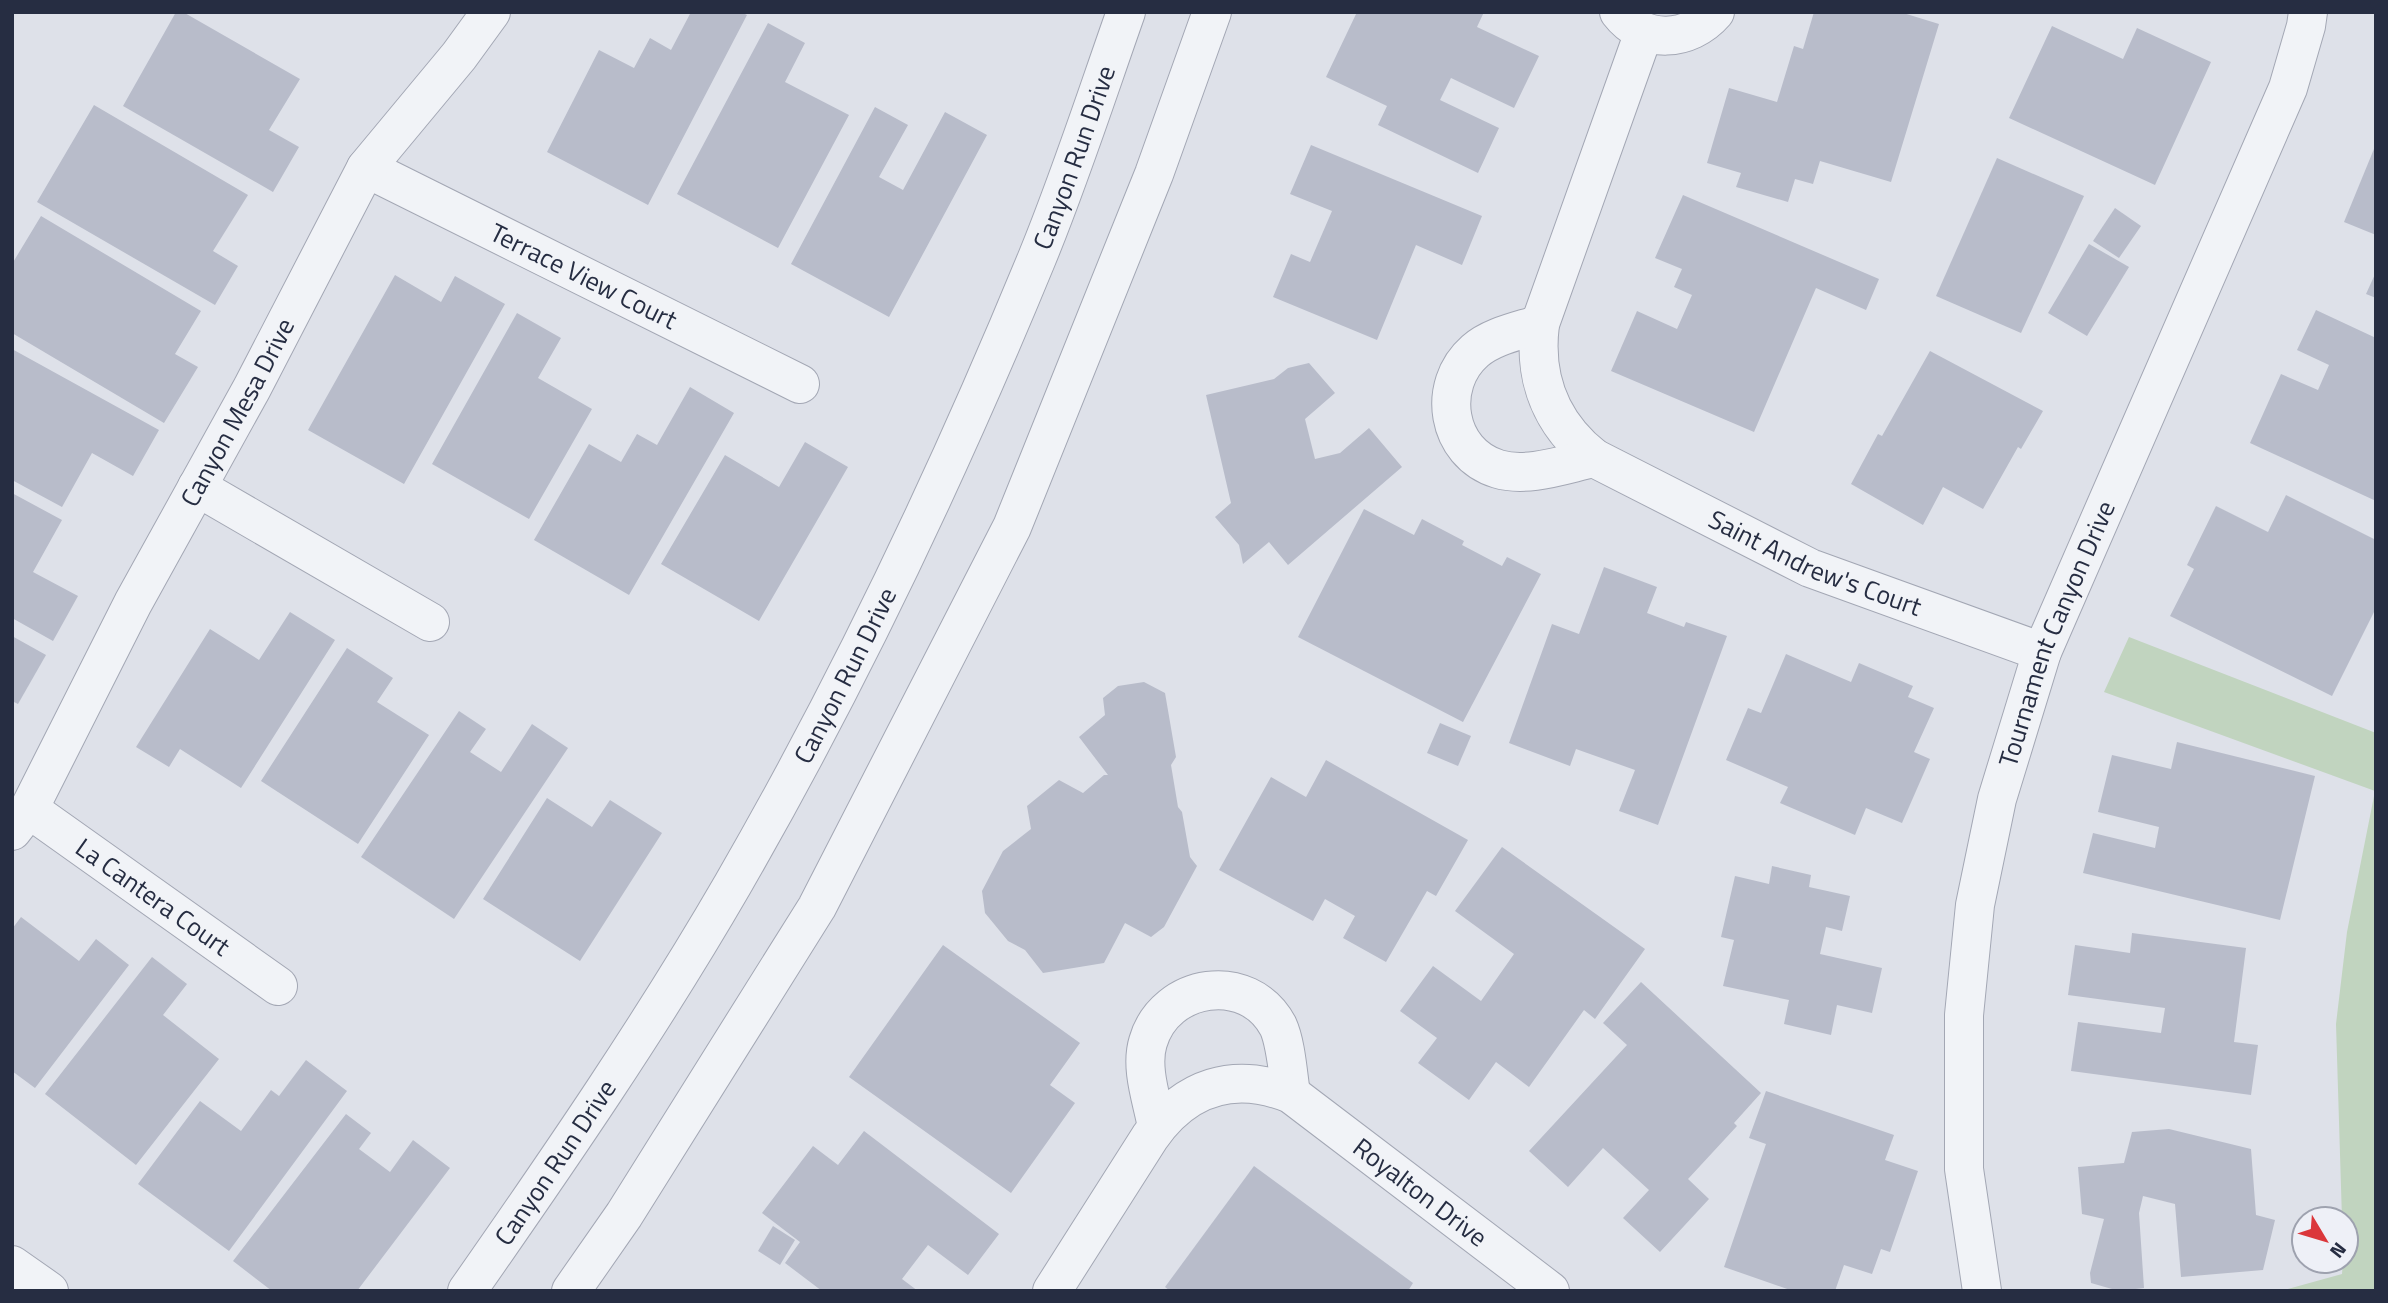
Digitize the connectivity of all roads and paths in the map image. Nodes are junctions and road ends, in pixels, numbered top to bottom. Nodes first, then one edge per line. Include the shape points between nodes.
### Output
1 (491, 12) edge
2 (1126, 12) edge
3 (1212, 12) edge
4 (1715, 12) edge
5 (2308, 12) edge
6 (1632, 22) edge
7 (366, 168) junction
8 (1540, 324) junction
9 (800, 384) dead end
10 (1594, 458) junction
11 (197, 487) junction
12 (429, 622) dead end
13 (2042, 652) junction
14 (21, 820) edge
15 (278, 986) dead end
16 (1291, 1094) junction
17 (1157, 1127) junction
18 (12, 1265) edge
19 (49, 1291) edge
20 (467, 1291) edge
21 (571, 1291) edge
22 (1052, 1291) edge
23 (1550, 1291) edge
24 (1982, 1291) edge

1 - 7 street, Canyon Mesa Drive
2 - 20 street, Canyon Run Drive via 1039,254 926,512 859,649 746,861 665,996
3 - 21 street via 1154,174 1012,527 817,907 624,1215
4 - 6 street, Saint Andrew's Court via 1701,26 1679,36 1668,37
5 - 13 street, Tournament Canyon Drive via 2288,88
6 - 8 street, Saint Andrew's Court
7 - 9 street, Terrace View Court
7 - 11 street, Canyon Mesa Drive
8 - 10 street, Saint Andrew's Court via 1538,363 1547,400 1567,432
8 - 10 street via 1492,340 1466,360 1451,398 1456,430 1475,457 1505,470 1522,472
10 - 13 street, Saint Andrew's Court via 1810,568
11 - 12 street
11 - 14 street, Canyon Mesa Drive
13 - 24 street, Tournament Canyon Drive via 1997,799 1975,905 1964,1015 1964,1169
14 - 15 street, La Cantera Court
16 - 17 street, Royalton Drive via 1255,1084 1218,1086 1184,1101
16 - 17 street via 1280,1032 1272,1017 1237,993 1203,991 1172,1005 1148,1039 1145,1065
16 - 23 street, Royalton Drive
17 - 22 street
18 - 19 street

